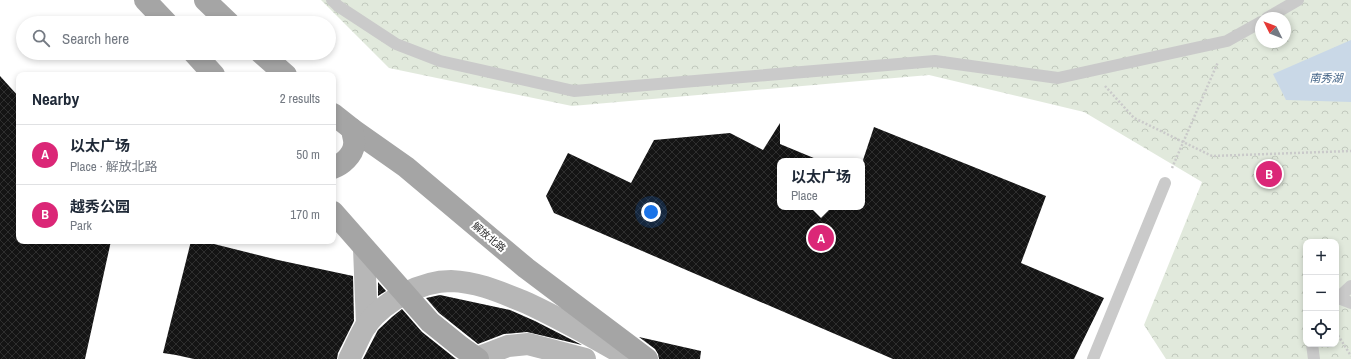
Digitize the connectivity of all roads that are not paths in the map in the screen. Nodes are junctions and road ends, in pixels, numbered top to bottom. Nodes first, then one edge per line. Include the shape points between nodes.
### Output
1 (145, 0) edge
2 (205, 0) edge
3 (332, 0) edge
4 (1298, 0) edge
5 (1277, 12) edge
6 (160, 16) edge
7 (222, 16) edge
8 (1255, 25) edge
9 (200, 60) edge
10 (269, 60) edge
11 (211, 72) edge
12 (283, 72) edge
13 (336, 116) edge
14 (352, 129) junction
15 (336, 167) edge
16 (1165, 183) road end
17 (336, 215) edge
18 (364, 248) junction
19 (1351, 286) edge
20 (404, 294) junction
21 (1339, 297) edge
22 (1339, 300) edge
23 (1351, 303) edge
24 (367, 324) junction
25 (1312, 347) edge
26 (521, 351) edge
27 (349, 359) edge
28 (476, 359) edge
29 (585, 359) edge
30 (631, 359) edge
31 (647, 359) edge
32 (1093, 359) edge
33 (1314, 359) edge

1 - 6 main road
2 - 7 main road
3 - 8 lane via 396,44 440,61 574,91 935,61 1058,78 1227,41
4 - 5 lane
9 - 11 main road
10 - 12 main road
13 - 14 main road, 解放北路
14 - 15 main road via 354,145 348,157
14 - 31 main road, 解放北路 via 406,167 526,268
16 - 32 lane
17 - 18 main road
18 - 20 main road
18 - 24 main road
19 - 21 lane
20 - 24 main road via 385,306
20 - 28 main road via 430,322
20 - 30 main road via 434,283 445,282 489,288 543,311
22 - 23 lane
24 - 27 main road
25 - 33 lane
26 - 28 main road via 508,346
26 - 29 main road

